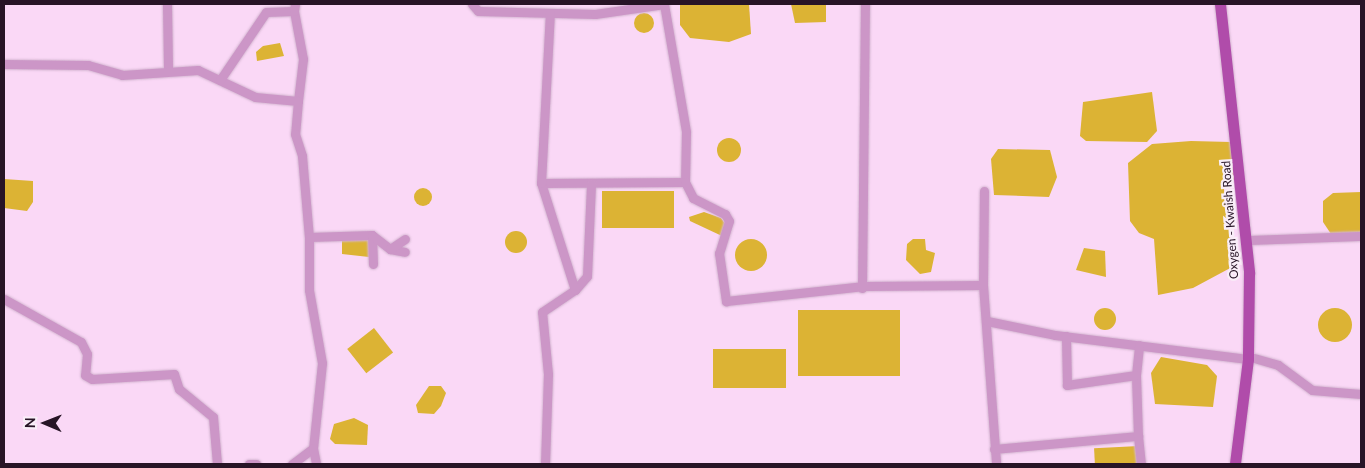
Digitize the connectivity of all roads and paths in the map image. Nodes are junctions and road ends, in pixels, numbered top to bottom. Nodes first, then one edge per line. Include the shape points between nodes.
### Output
1 (167, 4) edge
2 (472, 4) edge
3 (664, 4) edge
4 (865, 4) edge
5 (1220, 4) edge
6 (1227, 4) edge
7 (295, 7) edge
8 (550, 13) junction
9 (4, 64) edge
10 (168, 70) junction
11 (220, 80) junction
12 (298, 101) junction
13 (685, 182) junction
14 (541, 183) junction
15 (591, 183) junction
16 (984, 191) dead end
17 (372, 235) junction
18 (1361, 236) edge
19 (309, 237) junction
20 (405, 239) dead end
21 (1251, 240) junction
22 (390, 249) junction
23 (405, 252) dead end
24 (373, 264) dead end
25 (983, 285) junction
26 (862, 288) junction
27 (575, 290) junction
28 (4, 299) edge
29 (987, 321) junction
30 (1066, 336) junction
31 (1139, 345) junction
32 (1251, 358) junction
33 (1136, 375) junction
34 (1361, 394) edge
35 (1138, 436) junction
36 (314, 448) junction
37 (994, 449) junction
38 (217, 464) edge
39 (250, 464) edge
40 (256, 464) edge
41 (292, 464) edge
42 (316, 464) edge
43 (545, 464) edge
44 (996, 464) edge
45 (1142, 464) edge
46 (1235, 464) edge
47 (1242, 464) edge

1 - 10 street
2 - 8 street via 478,11
3 - 8 street via 595,14
3 - 13 street via 686,132
4 - 26 street
5 - 21 main road, Oxygen - Kwaish Road
6 - 21 main road, Oxygen - Kwaish Road
7 - 11 street via 266,12
7 - 12 street via 303,59
8 - 14 street
9 - 10 street via 88,65 122,75
10 - 11 street via 198,70
11 - 12 street via 255,96
12 - 19 street via 295,134 302,156
13 - 15 street
13 - 26 street via 693,198 725,214 730,221 719,253 726,302
14 - 15 street
14 - 27 street
15 - 27 street via 587,276
16 - 25 street
17 - 19 street
17 - 22 street
17 - 24 street
18 - 21 street
19 - 36 street via 310,290 322,363
20 - 22 street
21 - 32 main road, Oxygen - Kwaish Road
22 - 23 street
25 - 26 street
25 - 29 street
27 - 43 street via 542,312 548,374
28 - 38 street via 45,326 81,342 87,354 85,373 92,379 174,374 179,389 213,417
29 - 30 street
29 - 37 street via 986,381
30 - 31 street
30 - 33 street via 1066,385
31 - 32 street
31 - 33 street
32 - 34 street via 1278,365 1312,390
32 - 46 main road, Oxygen - Kwaish Road
32 - 47 main road, Oxygen - Kwaish Road
33 - 35 street
35 - 37 street
35 - 45 street
36 - 41 street
36 - 42 street
37 - 44 street
39 - 40 street

